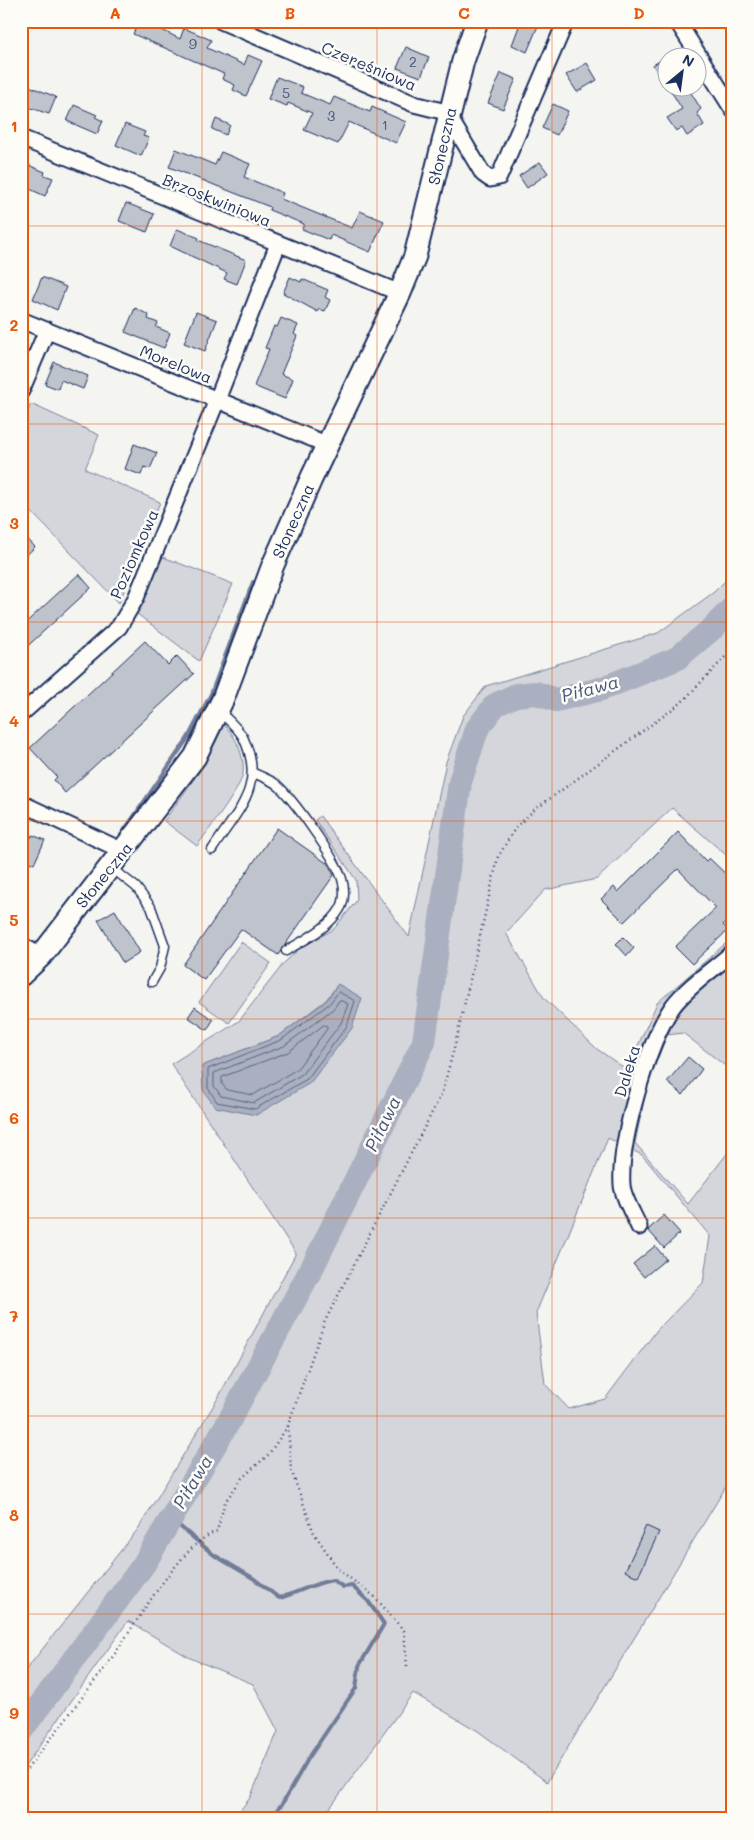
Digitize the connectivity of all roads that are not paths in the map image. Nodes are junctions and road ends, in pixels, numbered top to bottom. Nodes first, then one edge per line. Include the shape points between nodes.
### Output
1 (220, 21) edge
2 (477, 21) edge
3 (566, 21) edge
4 (677, 21) edge
5 (733, 110) edge
6 (449, 115) junction
7 (21, 138) edge
8 (278, 244) junction
9 (400, 293) junction
10 (21, 320) edge
11 (47, 330) junction
12 (21, 391) edge
13 (217, 400) junction
14 (328, 445) junction
15 (218, 710) junction
16 (21, 714) edge
17 (252, 772) junction
18 (21, 803) edge
19 (212, 850) dead end
20 (117, 859) junction
21 (21, 944) edge
22 (286, 952) dead end
23 (733, 952) edge
24 (41, 956) junction
25 (21, 975) edge
26 (152, 982) dead end
27 (639, 1227) dead end

1 - 6 street, Czereśniowa via 414,104
2 - 6 street, Słoneczna via 462,61
3 - 6 street via 499,177 490,179 483,174
4 - 5 street
6 - 9 street, Słoneczna via 415,256
7 - 8 street, Brzoskwiniowa
8 - 9 street, Brzoskwiniowa
8 - 13 street, Morelowa
9 - 14 street, Słoneczna
10 - 11 street, Morelowa
11 - 12 street
11 - 13 street, Morelowa
13 - 14 street
13 - 16 street, Poziomkowa via 136,598 119,627
14 - 15 street, Słoneczna via 273,565
15 - 17 lane via 242,736
15 - 20 street, Słoneczna via 195,757
17 - 19 lane via 253,780 244,803
17 - 22 lane via 276,784 330,854 345,888 340,908 330,921
18 - 20 street
20 - 24 street, Słoneczna
20 - 26 lane via 151,907 165,946 160,968
21 - 24 street
23 - 27 street, Daleka via 675,1004 661,1023 645,1065 628,1132 622,1186
24 - 25 street, Słoneczna

